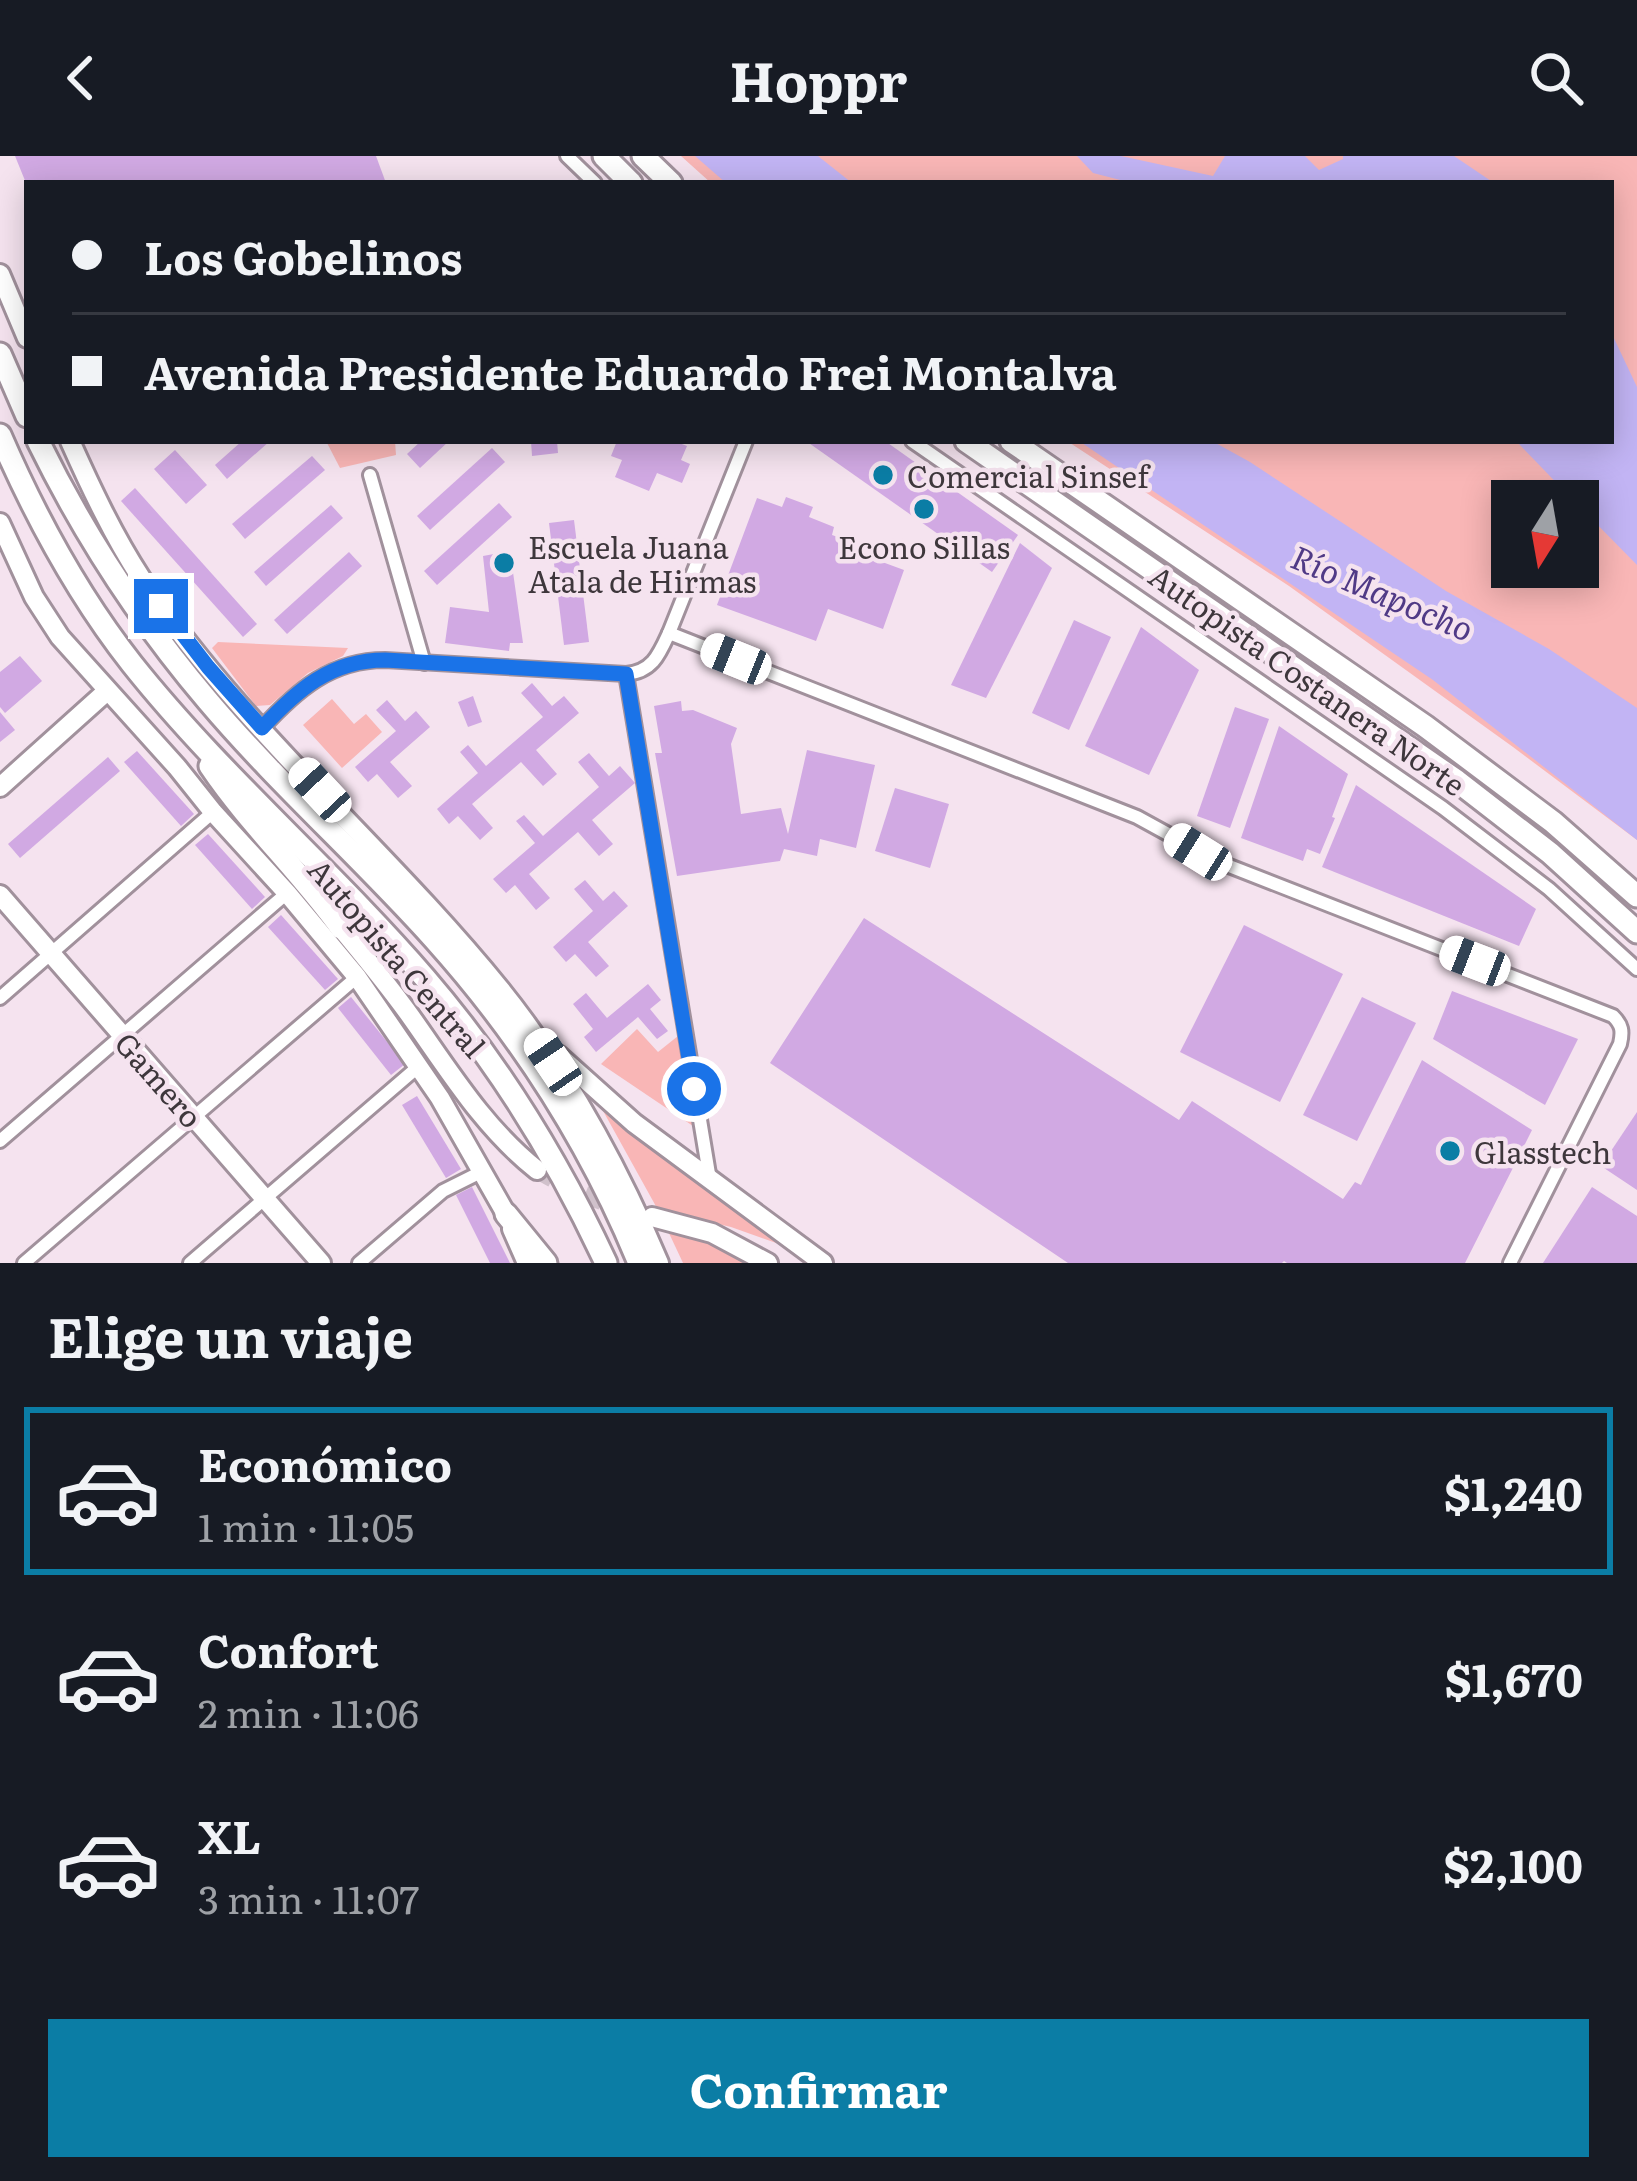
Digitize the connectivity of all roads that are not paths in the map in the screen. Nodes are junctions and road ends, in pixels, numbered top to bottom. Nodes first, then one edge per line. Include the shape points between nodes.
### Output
1 (567, 156) edge
2 (604, 156) edge
3 (643, 156) edge
4 (592, 180) edge
5 (628, 180) edge
6 (668, 180) edge
7 (0, 274) edge
8 (24, 331) edge
9 (0, 354) edge
10 (24, 409) edge
11 (0, 435) edge
12 (40, 444) edge
13 (71, 444) edge
14 (745, 444) edge
15 (916, 444) edge
16 (970, 444) edge
17 (1016, 444) edge
18 (370, 475) dead end
19 (0, 523) edge
20 (669, 633) junction
21 (424, 663) junction
22 (626, 674) junction
23 (107, 692) junction
24 (184, 725) junction
25 (262, 728) junction
26 (177, 767) junction
27 (0, 787) edge
28 (213, 812) junction
29 (287, 893) junction
30 (0, 895) edge
31 (1637, 896) edge
32 (340, 928) junction
33 (1637, 932) edge
34 (51, 953) junction
35 (1637, 969) edge
36 (357, 977) junction
37 (0, 998) edge
38 (530, 1028) junction
39 (122, 1035) junction
40 (419, 1066) junction
41 (194, 1117) junction
42 (0, 1141) edge
43 (537, 1170) tunnel mouth
44 (483, 1171) junction
45 (710, 1180) junction
46 (265, 1199) junction
47 (506, 1214) junction
48 (652, 1217) dead end
49 (24, 1263) edge
50 (190, 1263) edge
51 (320, 1263) edge
52 (359, 1263) edge
53 (527, 1263) edge
54 (546, 1263) edge
55 (606, 1263) edge
56 (639, 1263) edge
57 (659, 1263) edge
58 (768, 1263) edge
59 (823, 1263) edge
60 (1510, 1263) edge

1 - 4 street
2 - 5 highway
3 - 6 highway
7 - 8 main road
9 - 10 highway
11 - 24 highway, Autopista Central via 90,606
12 - 56 highway, Autopista Central via 98,553 173,658 512,1034 572,1126
13 - 25 main road via 139,575
14 - 20 street
15 - 35 street via 1442,808
16 - 33 highway, Autopista Costanera Norte via 1457,781
17 - 31 highway, Autopista Costanera Norte via 1425,726
18 - 21 street
19 - 23 main road via 46,617
20 - 22 street via 652,664
20 - 60 street via 1137,817 1208,858 1620,1022 1621,1044
21 - 22 street
21 - 25 street via 372,660 333,670
22 - 45 street
23 - 26 main road
23 - 27 main road
24 - 32 highway via 224,787
24 - 55 highway, Autopista Central via 466,1028 551,1155
25 - 38 main road
26 - 28 main road
26 - 32 main road
28 - 29 main road
28 - 34 street
29 - 36 main road
29 - 39 street
30 - 34 main road, Gamero
32 - 43 main road via 480,1115
34 - 37 street
34 - 39 main road, Gamero
36 - 40 main road
36 - 41 street
38 - 45 main road
38 - 57 main road via 595,1131
39 - 41 main road, Gamero
39 - 42 street
40 - 44 main road
40 - 46 street
41 - 46 main road, Gamero
41 - 49 street
44 - 47 main road
44 - 52 street via 443,1191
45 - 59 main road
46 - 50 street
46 - 51 main road, Gamero
47 - 53 main road
47 - 54 highway
48 - 58 main road via 712,1233

